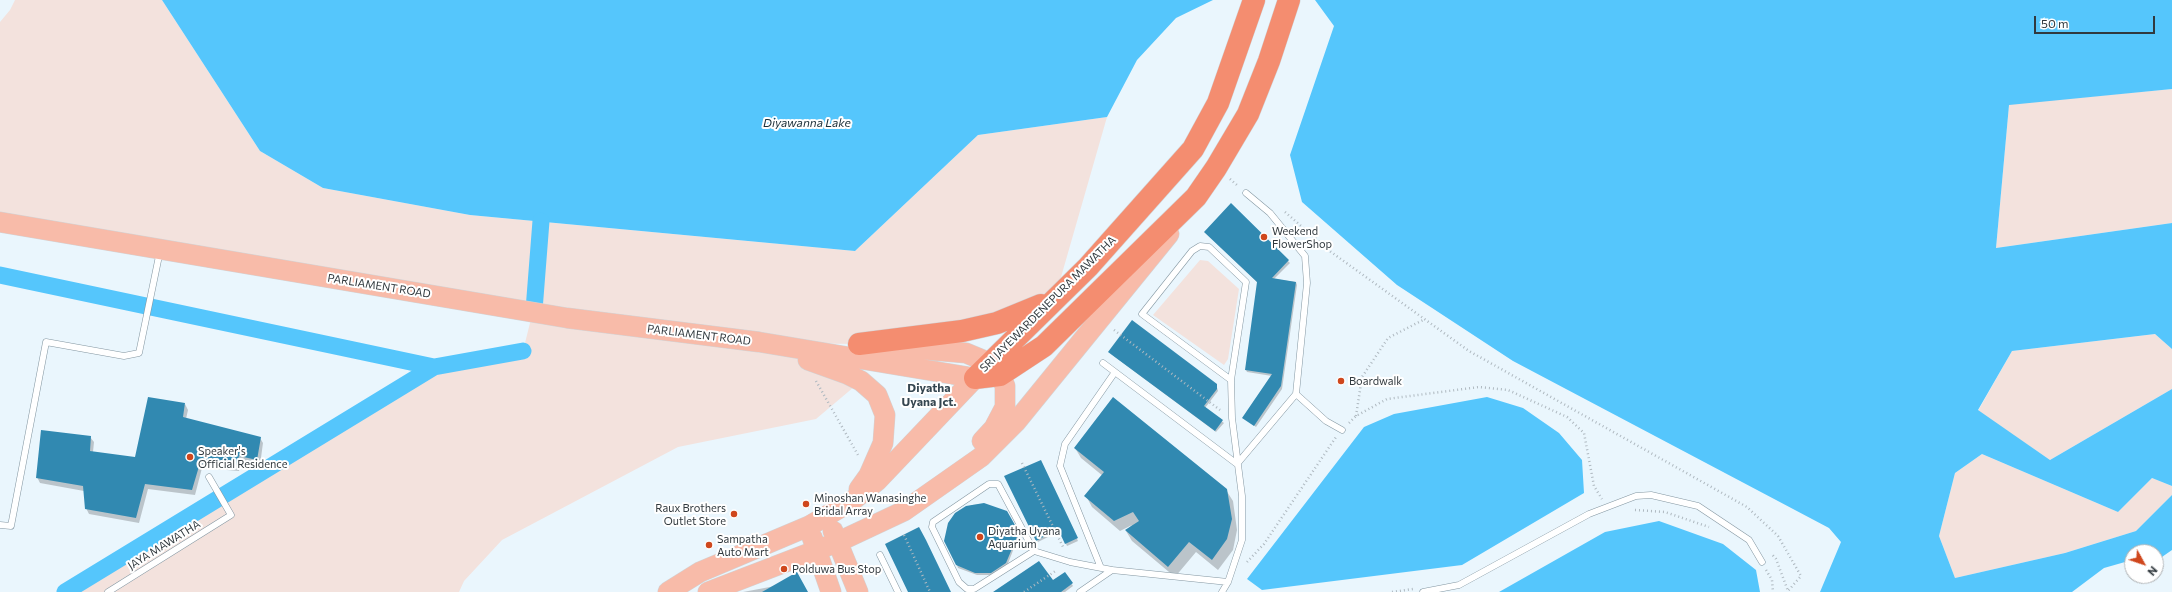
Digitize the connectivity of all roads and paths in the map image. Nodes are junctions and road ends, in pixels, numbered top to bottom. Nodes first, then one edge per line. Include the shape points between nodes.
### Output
1 (1254, 1) edge
2 (1288, 4) edge
3 (1227, 177) dead end
4 (1246, 193) joint
5 (1196, 197) junction
6 (1284, 211) dead end
7 (0, 222) edge
8 (159, 259) junction
9 (1055, 298) junction
10 (1423, 320) junction
11 (1118, 333) dead end
12 (758, 342) junction
13 (859, 344) junction
14 (803, 358) junction
15 (1103, 363) dead end
16 (988, 372) junction
17 (1115, 372) junction
18 (1231, 380) junction
19 (1296, 394) junction
20 (1356, 416) junction
21 (1232, 418) junction
22 (1342, 430) junction
23 (1022, 463) dead end
24 (1237, 464) junction
25 (869, 475) junction
26 (210, 477) dead end
27 (931, 493) junction
28 (1610, 497) dead end
29 (1602, 499) junction
30 (852, 501) junction
31 (1595, 503) dead end
32 (1630, 511) dead end
33 (828, 516) junction
34 (0, 526) edge
35 (809, 526) junction
36 (1711, 528) dead end
37 (904, 535) dead end
38 (838, 542) junction
39 (1767, 548) dead end
40 (817, 550) junction
41 (1034, 551) junction
42 (880, 555) dead end
43 (1070, 562) junction
44 (1762, 562) joint
45 (1101, 568) junction
46 (1112, 570) junction
47 (1228, 582) junction
48 (1422, 590) edge
49 (108, 592) edge
50 (668, 592) edge
51 (708, 592) edge
52 (831, 592) edge
53 (858, 592) edge
54 (898, 592) edge
55 (930, 592) edge
56 (1024, 592) edge
57 (1080, 592) edge
58 (1222, 592) edge
59 (1392, 592) edge
60 (1773, 592) edge

1 - 9 highway, SRI JAYEWARDENEPURA MAWATHA via 1218,103 1192,149 1088,267
2 - 5 highway, SRI JAYEWARDENEPURA MAWATHA via 1248,114
3 - 4 path
4 - 19 lane via 1270,213 1305,256 1307,283
5 - 16 highway, SRI JAYEWARDENEPURA MAWATHA via 1044,346
5 - 27 main road via 1160,246 1016,422 981,456
6 - 10 path via 1331,252
7 - 8 main road, PARLIAMENT ROAD
8 - 12 main road, PARLIAMENT ROAD via 520,309 567,318
8 - 34 lane via 139,353 124,356 46,342 11,526
9 - 13 highway via 997,323 962,331
9 - 16 highway, SRI JAYEWARDENEPURA MAWATHA
10 - 20 path via 1388,338 1362,377
10 - 39 path via 1469,351 1747,507 1778,536 1801,576 1788,591 1776,559
11 - 21 path
12 - 13 main road, PARLIAMENT ROAD
12 - 14 main road
12 - 16 main road, PARLIAMENT ROAD
13 - 16 main road, PARLIAMENT ROAD via 966,353
14 - 25 path
14 - 25 main road via 847,374 877,395 885,415 883,443
15 - 17 lane
16 - 27 main road via 1005,386 1005,407 994,428
16 - 30 main road via 877,481
17 - 24 lane
17 - 45 lane via 1065,444 1060,466
18 - 18 lane via 1246,282 1209,247 1200,246 1192,251 1142,314
18 - 21 lane
19 - 22 lane via 1326,421
19 - 24 lane
20 - 22 path
20 - 29 path via 1387,399 1479,387 1508,390 1567,416 1584,432 1594,486
21 - 24 lane
22 - 47 path via 1264,544
23 - 43 path
24 - 47 lane via 1242,496 1242,540
25 - 30 main road
26 - 49 lane, JAYA MAWATHA via 231,515
27 - 38 main road via 904,511
28 - 29 path
29 - 31 path
30 - 33 main road
32 - 36 path via 1637,509 1665,512
33 - 35 main road
33 - 38 main road
35 - 40 main road
35 - 50 main road via 700,572
37 - 55 path
38 - 40 main road
38 - 53 main road
40 - 51 main road
40 - 52 main road
41 - 41 lane via 998,484 989,484 934,522 932,527 959,582 967,589 974,589
41 - 43 lane
42 - 54 lane
43 - 45 lane
43 - 56 path
44 - 48 lane via 1749,540 1698,506 1651,495 1636,496 1589,514 1458,585
44 - 60 path via 1772,580
45 - 46 lane
46 - 47 lane
46 - 57 lane
47 - 58 lane
48 - 59 path

